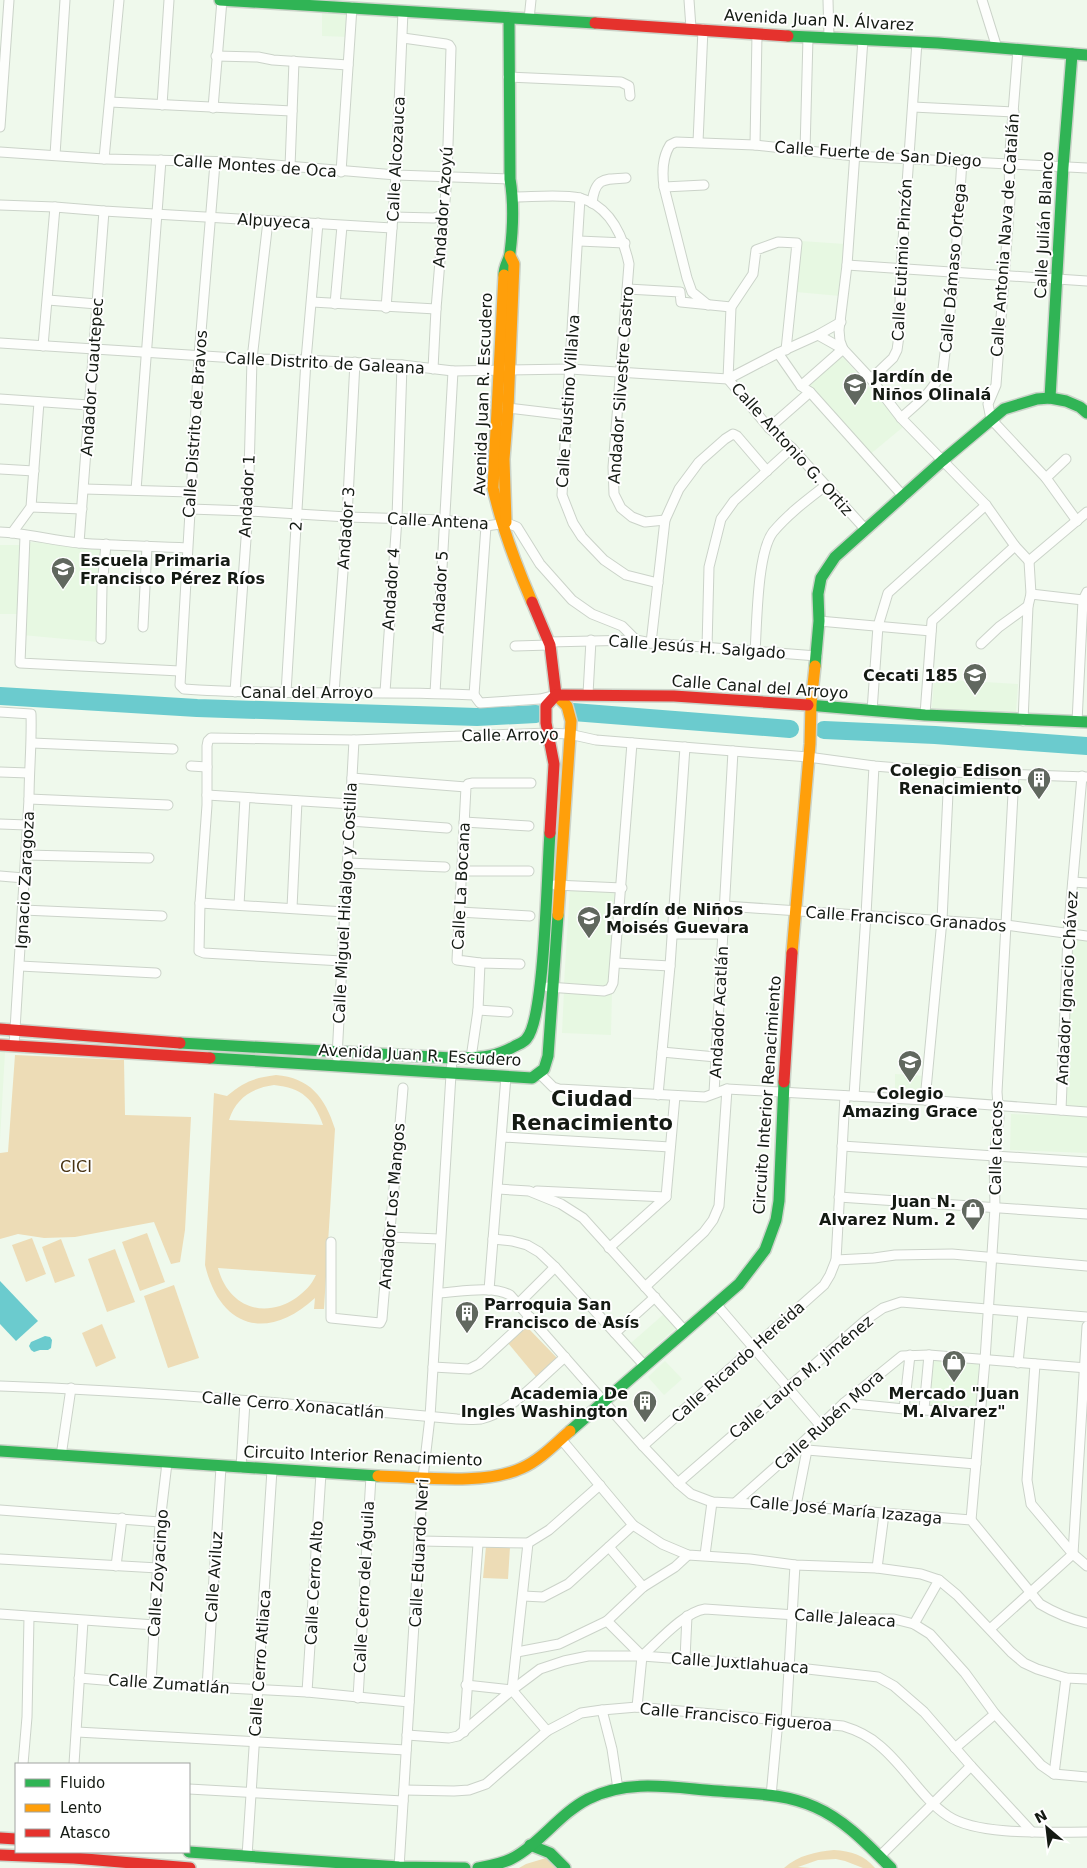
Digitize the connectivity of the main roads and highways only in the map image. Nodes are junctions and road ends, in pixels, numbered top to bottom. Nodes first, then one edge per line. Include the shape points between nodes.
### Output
1 (221, 0) edge
2 (396, 7) edge
3 (509, 18) junction
4 (1072, 54) junction
5 (1087, 55) edge
6 (505, 370) junction
7 (1050, 398) junction
8 (1087, 413) edge
9 (505, 527) junction
10 (556, 695) junction
11 (811, 704) junction
12 (1082, 722) edge
13 (536, 1011) junction
14 (552, 1012) junction
15 (0, 1029) edge
16 (527, 1039) junction
17 (180, 1044) junction
18 (0, 1045) edge
19 (549, 1045) junction
20 (281, 1049) junction
21 (178, 1056) junction
22 (279, 1063) junction
23 (0, 1451) edge
24 (15, 1837) edge
25 (0, 1838) edge
26 (530, 1845) junction
27 (190, 1852) edge
28 (0, 1855) edge
29 (73, 1863) edge
30 (122, 1866) edge
31 (399, 1867) edge
32 (174, 1868) edge
33 (190, 1868) edge
34 (465, 1868) edge
35 (478, 1868) edge
36 (565, 1868) edge
37 (891, 1868) edge

1 - 2 main road, Avenida Juan N. Álvarez
2 - 3 main road, Avenida Juan N. Álvarez
3 - 4 main road, Avenida Juan N. Álvarez
3 - 6 main road, Avenida Juan R. Escudero via 510,179 513,197 510,256 504,266
4 - 5 main road, Avenida Juan N. Álvarez
4 - 7 main road, Calle Julián Blanco
6 - 9 main road, Avenida Juan R. Escudero via 508,408 504,459
6 - 9 main road, Avenida Juan R. Escudero via 493,488
7 - 8 main road, Circuito Interior Renacimiento via 1066,401
7 - 11 main road, Circuito Interior Renacimiento via 1004,409 836,557 821,578 818,594 819,621
9 - 10 main road, Avenida Juan R. Escudero via 514,559 549,643
10 - 11 main road, Calle Canal del Arroyo
10 - 13 main road, Avenida Juan R. Escudero via 546,706 554,764
10 - 14 main road, Avenida Juan R. Escudero via 568,705 571,721
11 - 12 main road, Calle Canal del Arroyo via 872,711
11 - 23 main road, Circuito Interior Renacimiento via 783,1092 779,1201 765,1250 739,1284 539,1458 505,1475 484,1479 370,1476
13 - 14 main road
13 - 16 main road, Avenida Juan R. Escudero
14 - 19 main road, Avenida Juan R. Escudero
15 - 17 main road, Avenida Juan R. Escudero
16 - 19 main road
16 - 20 main road, Avenida Juan R. Escudero via 501,1054 471,1058
17 - 20 main road, Avenida Juan R. Escudero
17 - 21 main road
18 - 21 main road, Avenida Juan R. Escudero
19 - 22 main road, Avenida Juan R. Escudero via 546,1064 540,1074 532,1078
20 - 22 main road
21 - 22 main road, Avenida Juan R. Escudero
24 - 25 main road
26 - 35 main road via 512,1859
26 - 36 main road via 550,1852
26 - 37 main road via 588,1799 618,1788 662,1786 801,1801 853,1830
27 - 31 main road
28 - 29 main road
29 - 30 main road
30 - 32 main road
31 - 34 main road
32 - 33 main road

